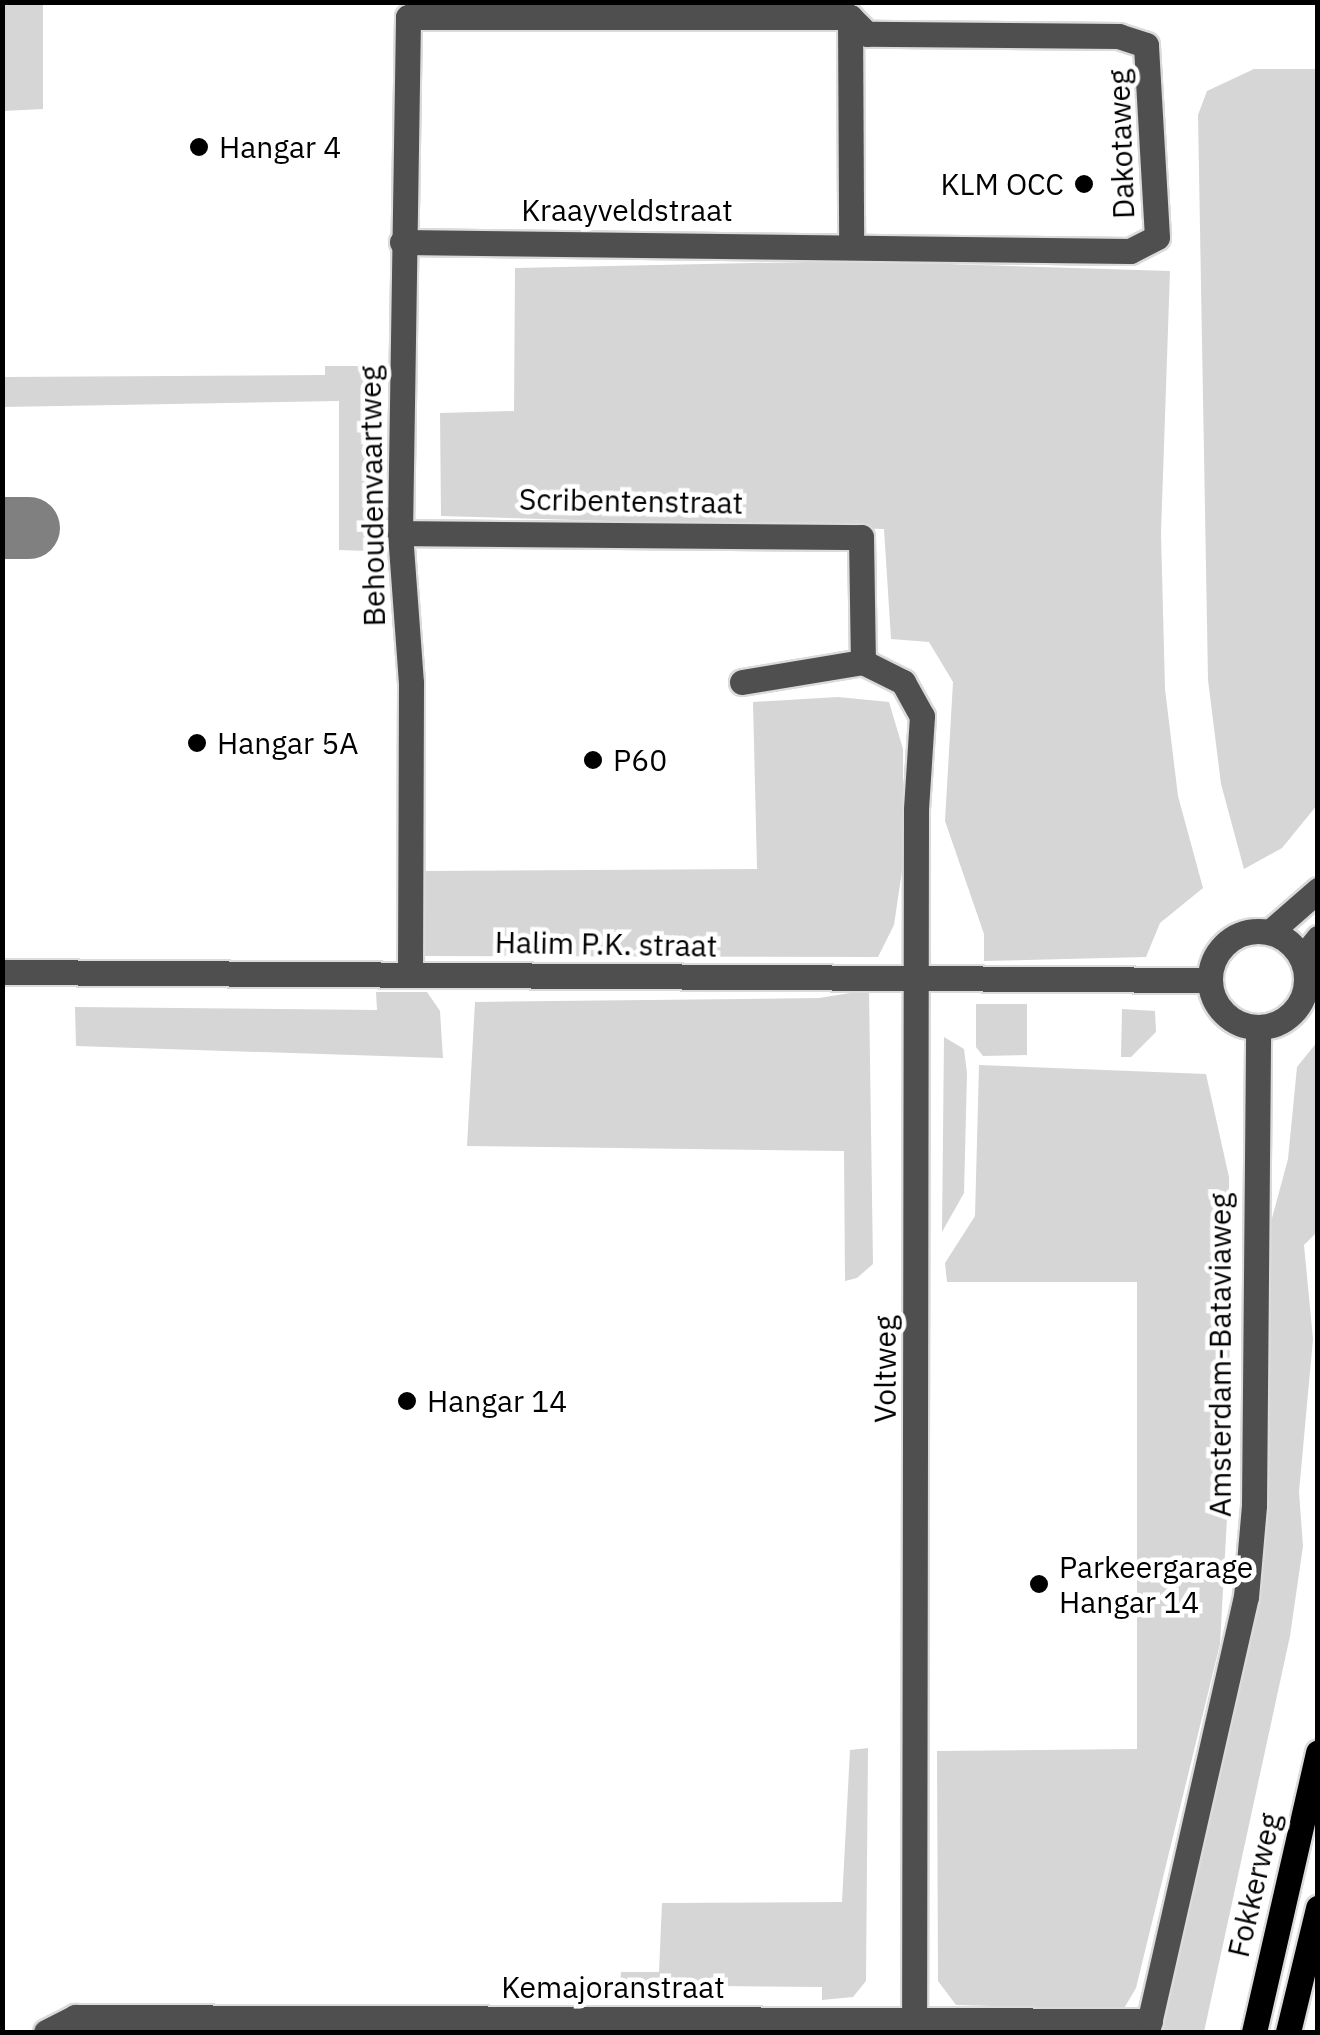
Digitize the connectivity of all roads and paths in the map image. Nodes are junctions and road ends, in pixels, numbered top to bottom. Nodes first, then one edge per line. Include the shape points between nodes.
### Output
1 (850, 17) junction
2 (402, 242) junction
3 (851, 243) junction
4 (400, 533) junction
5 (863, 662) junction
6 (742, 682) dead end
7 (1318, 890) edge
8 (1270, 932) junction
9 (1310, 948) edge
10 (2, 972) edge
11 (410, 974) junction
12 (919, 978) junction
13 (1209, 980) junction
14 (1258, 1027) junction
15 (1318, 1752) edge
16 (1318, 1908) edge
17 (914, 2022) junction
18 (668, 2026) edge
19 (808, 2027) edge
20 (1148, 2027) edge
21 (46, 2032) edge
22 (1254, 2032) edge
23 (1288, 2032) edge

1 - 2 street, Behoudenvaartweg via 408,17
1 - 3 street
1 - 3 street, Dakotaweg via 867,34 1120,36 1146,45 1157,237 1130,252
2 - 3 street, Kraayveldstraat
2 - 4 street, Behoudenvaartweg
4 - 5 street, Scribentenstraat via 861,537
4 - 11 street, Behoudenvaartweg via 411,683
5 - 6 street
5 - 12 street, Voltweg via 904,682 922,716
7 - 8 street
8 - 9 street
8 - 13 street via 1235,936 1212,962
9 - 14 street via 1302,999 1291,1014
10 - 11 street, Halim P.K. straat
11 - 12 street, Halim P.K. straat
12 - 13 street, Halim P.K. straat
12 - 17 street, Voltweg
13 - 14 street via 1224,1014
14 - 20 street, Amsterdam-Bataviaweg via 1254,1505 1246,1597
15 - 22 main road, Fokkerweg
16 - 23 main road
17 - 19 street, Kemajoranstraat
17 - 20 street, Kemajoranstraat
18 - 19 street, Kemajoranstraat
18 - 21 street, Kemajoranstraat via 75,2017

